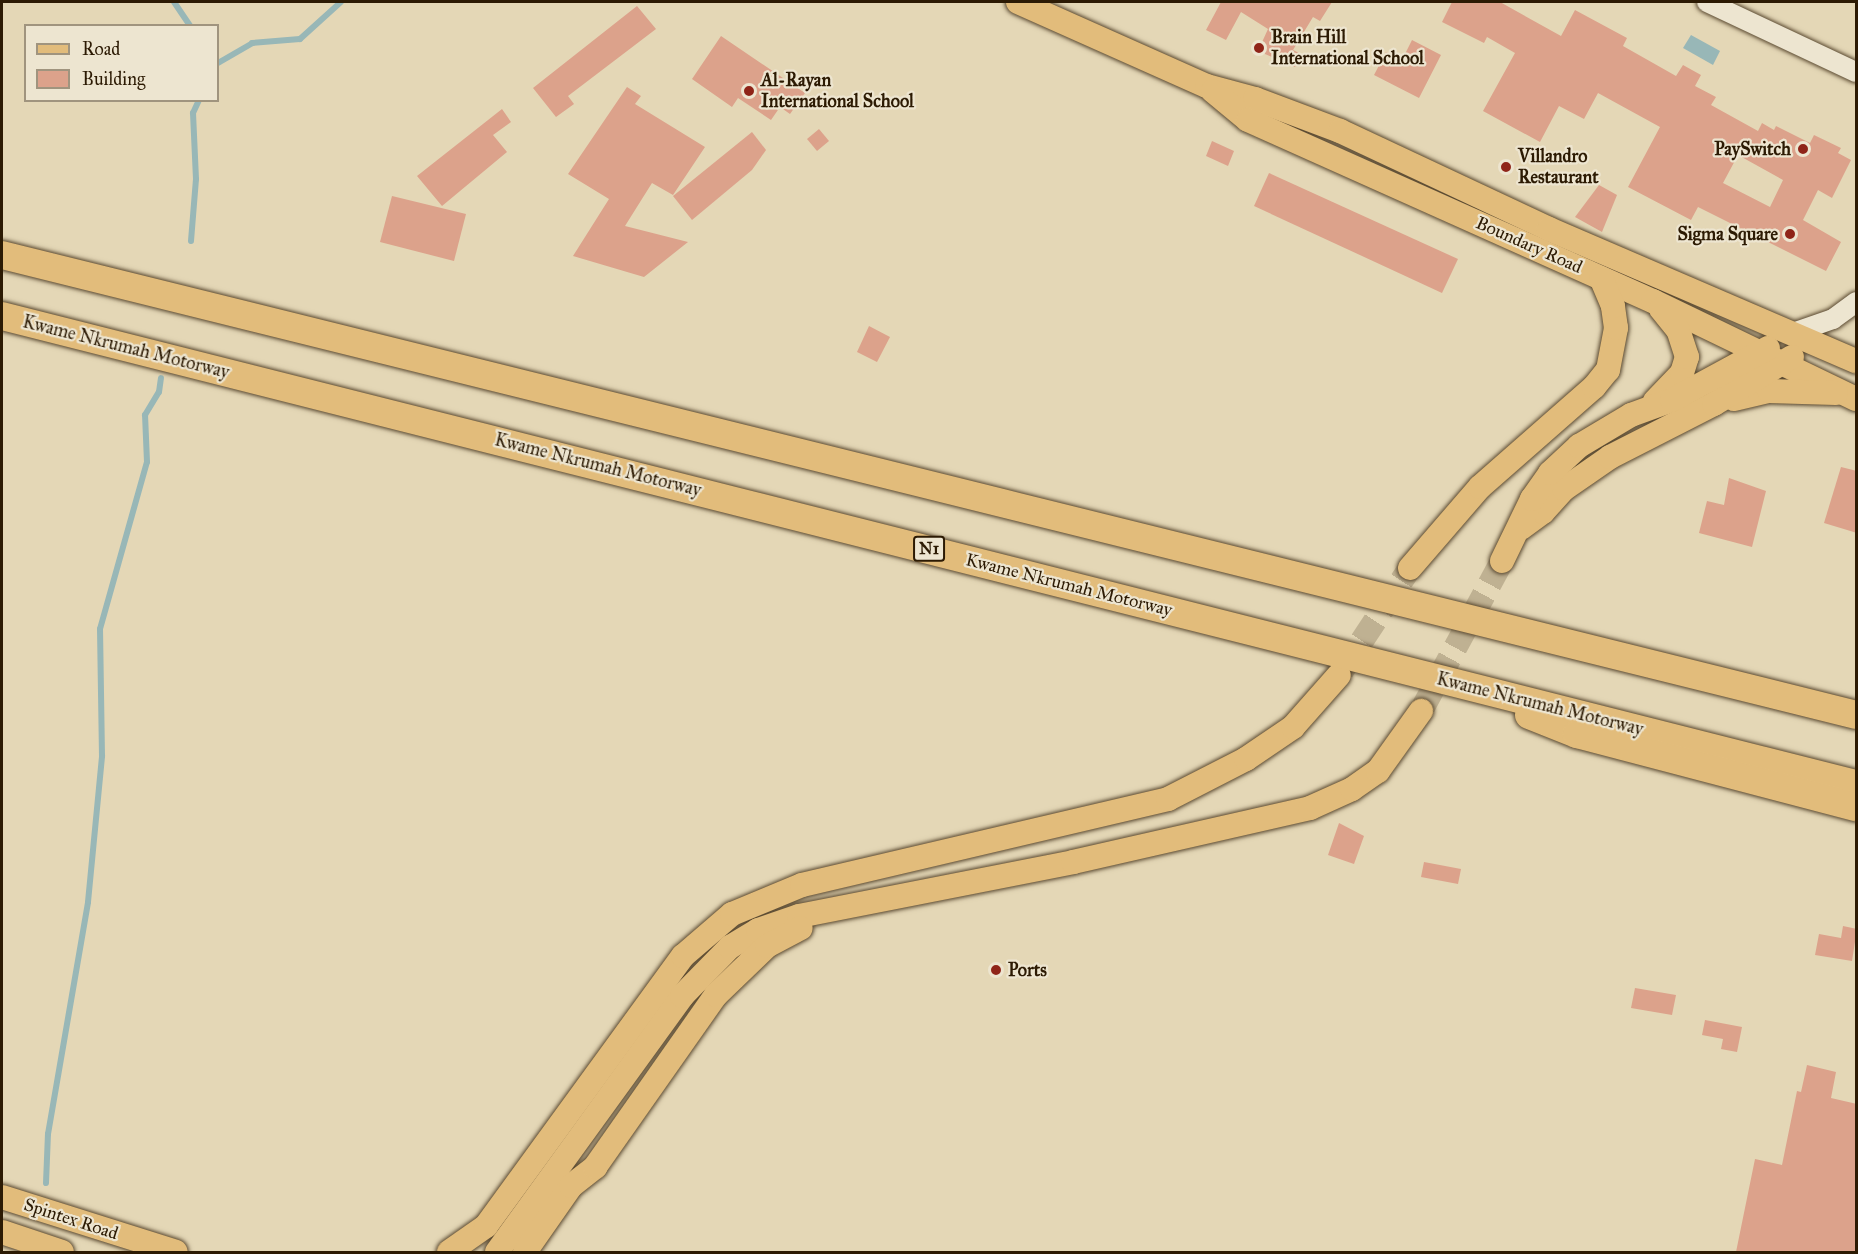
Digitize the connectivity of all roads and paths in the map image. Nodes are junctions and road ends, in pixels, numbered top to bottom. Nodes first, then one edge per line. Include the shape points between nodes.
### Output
1 (1707, 2) edge
2 (1030, 4) edge
3 (1857, 72) edge
4 (1207, 86) junction
5 (2, 255) edge
6 (1601, 278) junction
7 (1653, 301) junction
8 (1857, 302) edge
9 (2, 316) edge
10 (1833, 319) junction
11 (1793, 333) junction
12 (1816, 343) junction
13 (1770, 358) junction
14 (1857, 361) edge
15 (1850, 396) edge
16 (1714, 404) junction
17 (1643, 410) junction
18 (1519, 530) junction
19 (1502, 561) tunnel mouth
20 (1410, 568) tunnel mouth
21 (1339, 675) tunnel mouth
22 (1467, 686) junction
23 (1421, 711) tunnel mouth
24 (1857, 715) edge
25 (1857, 784) edge
26 (1857, 807) edge
27 (939, 855) junction
28 (985, 880) junction
29 (836, 911) junction
30 (595, 1167) junction
31 (2, 1197) edge
32 (2, 1232) edge
33 (62, 1252) edge
34 (176, 1252) edge
35 (449, 1252) edge
36 (497, 1252) edge
37 (525, 1252) edge
38 (544, 1252) edge

1 - 3 street
2 - 4 main road, Boundary Road
4 - 6 main road, Boundary Road via 1248,120
4 - 11 main road, Boundary Road via 1255,99 1340,131 1549,230
5 - 24 highway
6 - 7 main road, Boundary Road
6 - 20 main road via 1613,306 1616,328 1608,370 1594,387 1480,487
7 - 13 main road, Boundary Road
7 - 17 main road via 1678,330 1687,357 1682,373 1668,391
8 - 10 street
9 - 22 highway, Kwame Nkrumah Motorway / N1
10 - 11 street
10 - 12 street
11 - 12 main road, Boundary Road
11 - 13 main road
12 - 13 main road
12 - 14 main road, Boundary Road
13 - 15 main road, Boundary Road
13 - 16 main road
13 - 17 main road
15 - 16 main road via 1769,391
16 - 18 main road via 1610,457 1564,489 1543,513
17 - 18 main road via 1579,446 1550,473 1532,499
18 - 19 main road
21 - 27 main road via 1293,727 1246,759 1168,799
22 - 25 highway, Kwame Nkrumah Motorway / N1
22 - 26 highway via 1498,704 1577,734
23 - 28 main road via 1378,771 1352,789 1310,808
27 - 28 main road
27 - 35 main road via 768,896 701,936 647,1004 512,1195 486,1226
28 - 29 main road
29 - 30 main road via 767,946 716,996
29 - 36 main road via 799,916 758,930 703,971
30 - 37 main road via 571,1186
30 - 38 main road via 583,1194
31 - 34 main road, Spintex Road
32 - 33 main road, Spintex Road

